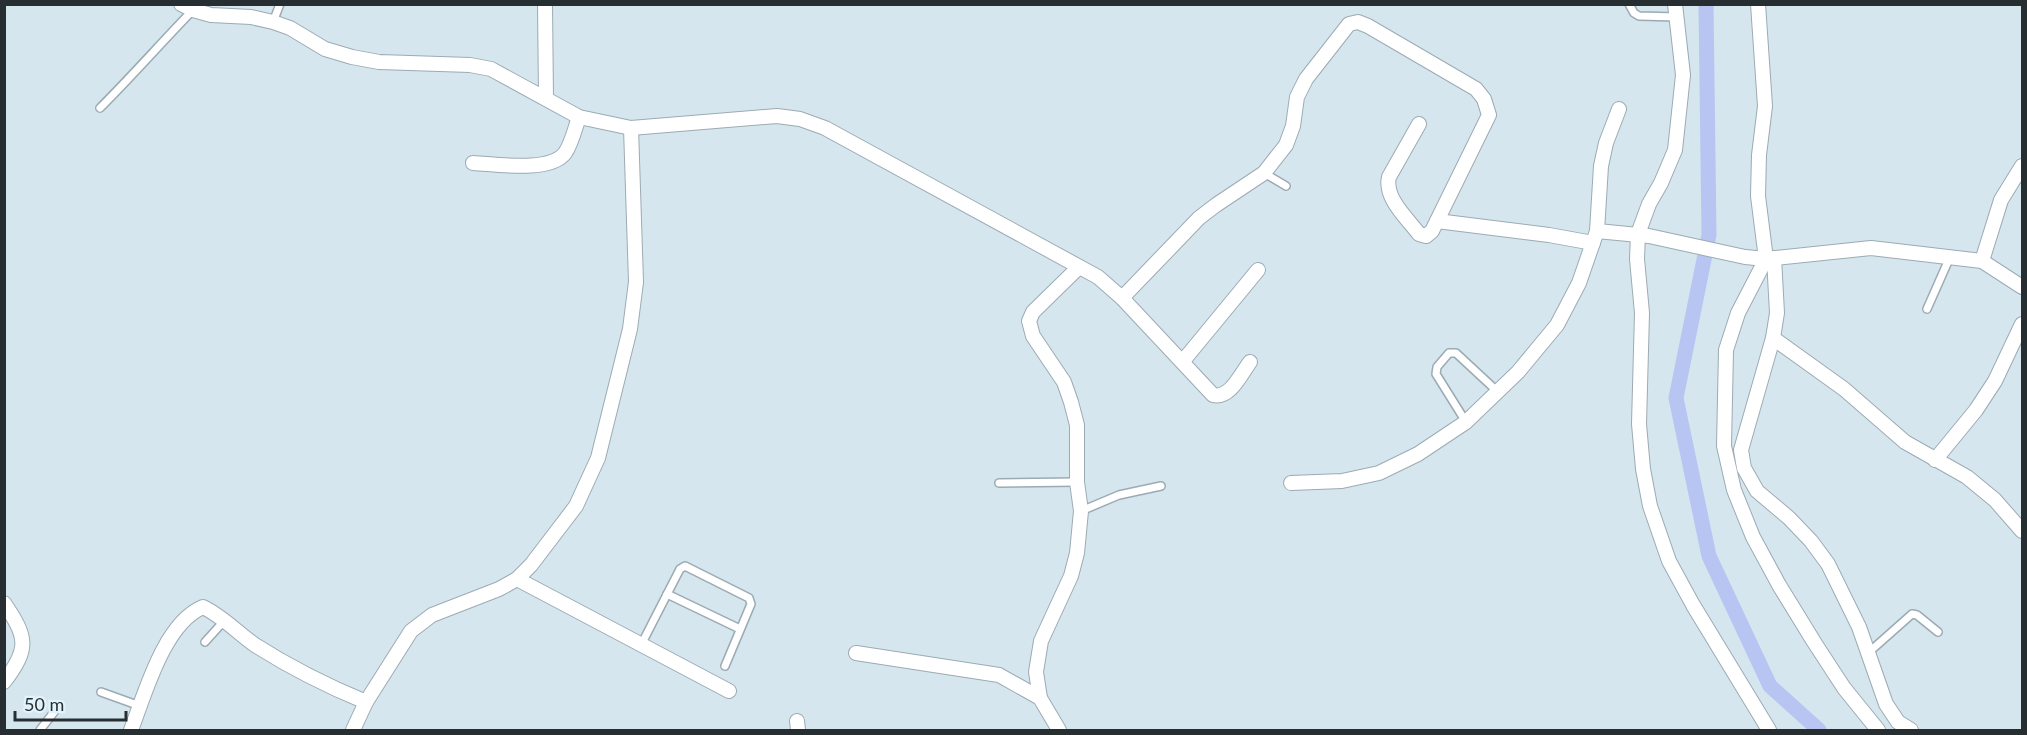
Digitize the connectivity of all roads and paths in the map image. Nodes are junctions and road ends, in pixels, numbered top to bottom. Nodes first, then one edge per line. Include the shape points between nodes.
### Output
1 (280, 4) edge
2 (545, 4) edge
3 (1629, 4) edge
4 (1758, 4) edge
5 (187, 7) edge
6 (1676, 11) edge
7 (273, 22) junction
8 (546, 98) junction
9 (100, 108) dead end
10 (1618, 109) dead end
11 (579, 117) junction
12 (1419, 124) dead end
13 (631, 128) junction
14 (473, 163) dead end
15 (2022, 166) edge
16 (1264, 173) junction
17 (1286, 186) dead end
18 (1437, 221) junction
19 (1643, 235) junction
20 (1595, 237) junction
21 (1950, 257) junction
22 (1770, 258) junction
23 (1982, 261) junction
24 (1079, 267) junction
25 (1258, 270) dead end
26 (2022, 287) edge
27 (1122, 297) junction
28 (1927, 309) dead end
29 (2022, 324) edge
30 (1773, 338) junction
31 (1183, 362) junction
32 (1250, 362) dead end
33 (1498, 392) junction
34 (1466, 422) junction
35 (1935, 460) junction
36 (1077, 482) junction
37 (999, 483) dead end
38 (1291, 483) dead end
39 (1161, 486) dead end
40 (1081, 511) junction
41 (2022, 531) edge
42 (517, 579) junction
43 (667, 594) junction
44 (4, 603) edge
45 (224, 621) junction
46 (740, 629) junction
47 (1938, 632) dead end
48 (205, 642) dead end
49 (641, 645) junction
50 (856, 653) dead end
51 (1868, 653) junction
52 (725, 666) dead end
53 (4, 682) edge
54 (101, 692) dead end
55 (729, 692) dead end
56 (1040, 698) junction
57 (366, 702) junction
58 (141, 706) junction
59 (58, 707) dead end
60 (1894, 726) edge
61 (40, 730) edge
62 (131, 730) edge
63 (353, 730) edge
64 (1059, 730) edge
65 (1769, 730) edge
66 (1878, 730) edge
67 (1911, 730) edge

1 - 7 lane
2 - 8 street
3 - 6 lane via 1639,16
4 - 22 street via 1765,106 1758,196
5 - 7 street via 211,15
5 - 9 lane via 136,72
6 - 19 street via 1683,75 1675,150 1649,204
7 - 8 street via 325,49 352,57 491,69
8 - 11 street
10 - 20 street via 1601,166
11 - 13 street
11 - 14 street via 566,152 556,161 543,165
12 - 18 street via 1387,186 1419,234 1426,236
13 - 24 street via 777,116 800,119 825,128
13 - 42 street via 636,282 630,328 598,458 576,506
15 - 23 street via 2001,200
16 - 17 lane
16 - 18 street via 1286,145 1297,97 1306,79 1349,24 1358,22 1476,89 1484,99 1489,115
16 - 27 street via 1199,218
18 - 20 street
19 - 20 street
19 - 22 street via 1745,257
19 - 65 street via 1637,260 1642,313 1639,424 1650,506 1669,561
20 - 33 street via 1579,283 1557,325
21 - 22 street via 1871,248
21 - 23 street
21 - 28 lane
22 - 30 street via 1777,313
22 - 66 street via 1738,313 1726,350 1724,446 1734,490 1779,585 1844,688
23 - 26 street
24 - 27 street
24 - 36 street via 1029,321 1033,336 1064,382 1071,402 1077,425
25 - 31 street
27 - 31 street
29 - 35 street via 1995,381
30 - 35 street via 1844,388 1905,442
30 - 51 street via 1741,450 1744,468 1757,491 1789,518 1828,564
31 - 32 street via 1213,395 1220,396 1227,393
33 - 34 street
33 - 34 lane via 1456,353 1449,353 1436,374
34 - 38 street via 1418,454 1379,473 1342,481
35 - 41 street via 1966,477 1995,500
36 - 37 lane
36 - 40 street
39 - 40 lane via 1119,495
40 - 56 street via 1071,576 1041,641 1036,672
42 - 49 street
42 - 57 street via 432,615 411,631
43 - 46 lane
43 - 46 lane via 685,566 749,598 751,604
43 - 49 lane
44 - 53 street via 22,633 23,650
45 - 48 lane
45 - 57 street via 283,663
45 - 58 street via 203,607 195,610 161,653
46 - 52 lane
47 - 51 lane via 1912,614
49 - 55 street
50 - 56 street via 999,675
51 - 60 street
54 - 58 lane
56 - 64 street
57 - 63 street
58 - 62 street
59 - 61 lane
60 - 67 street

